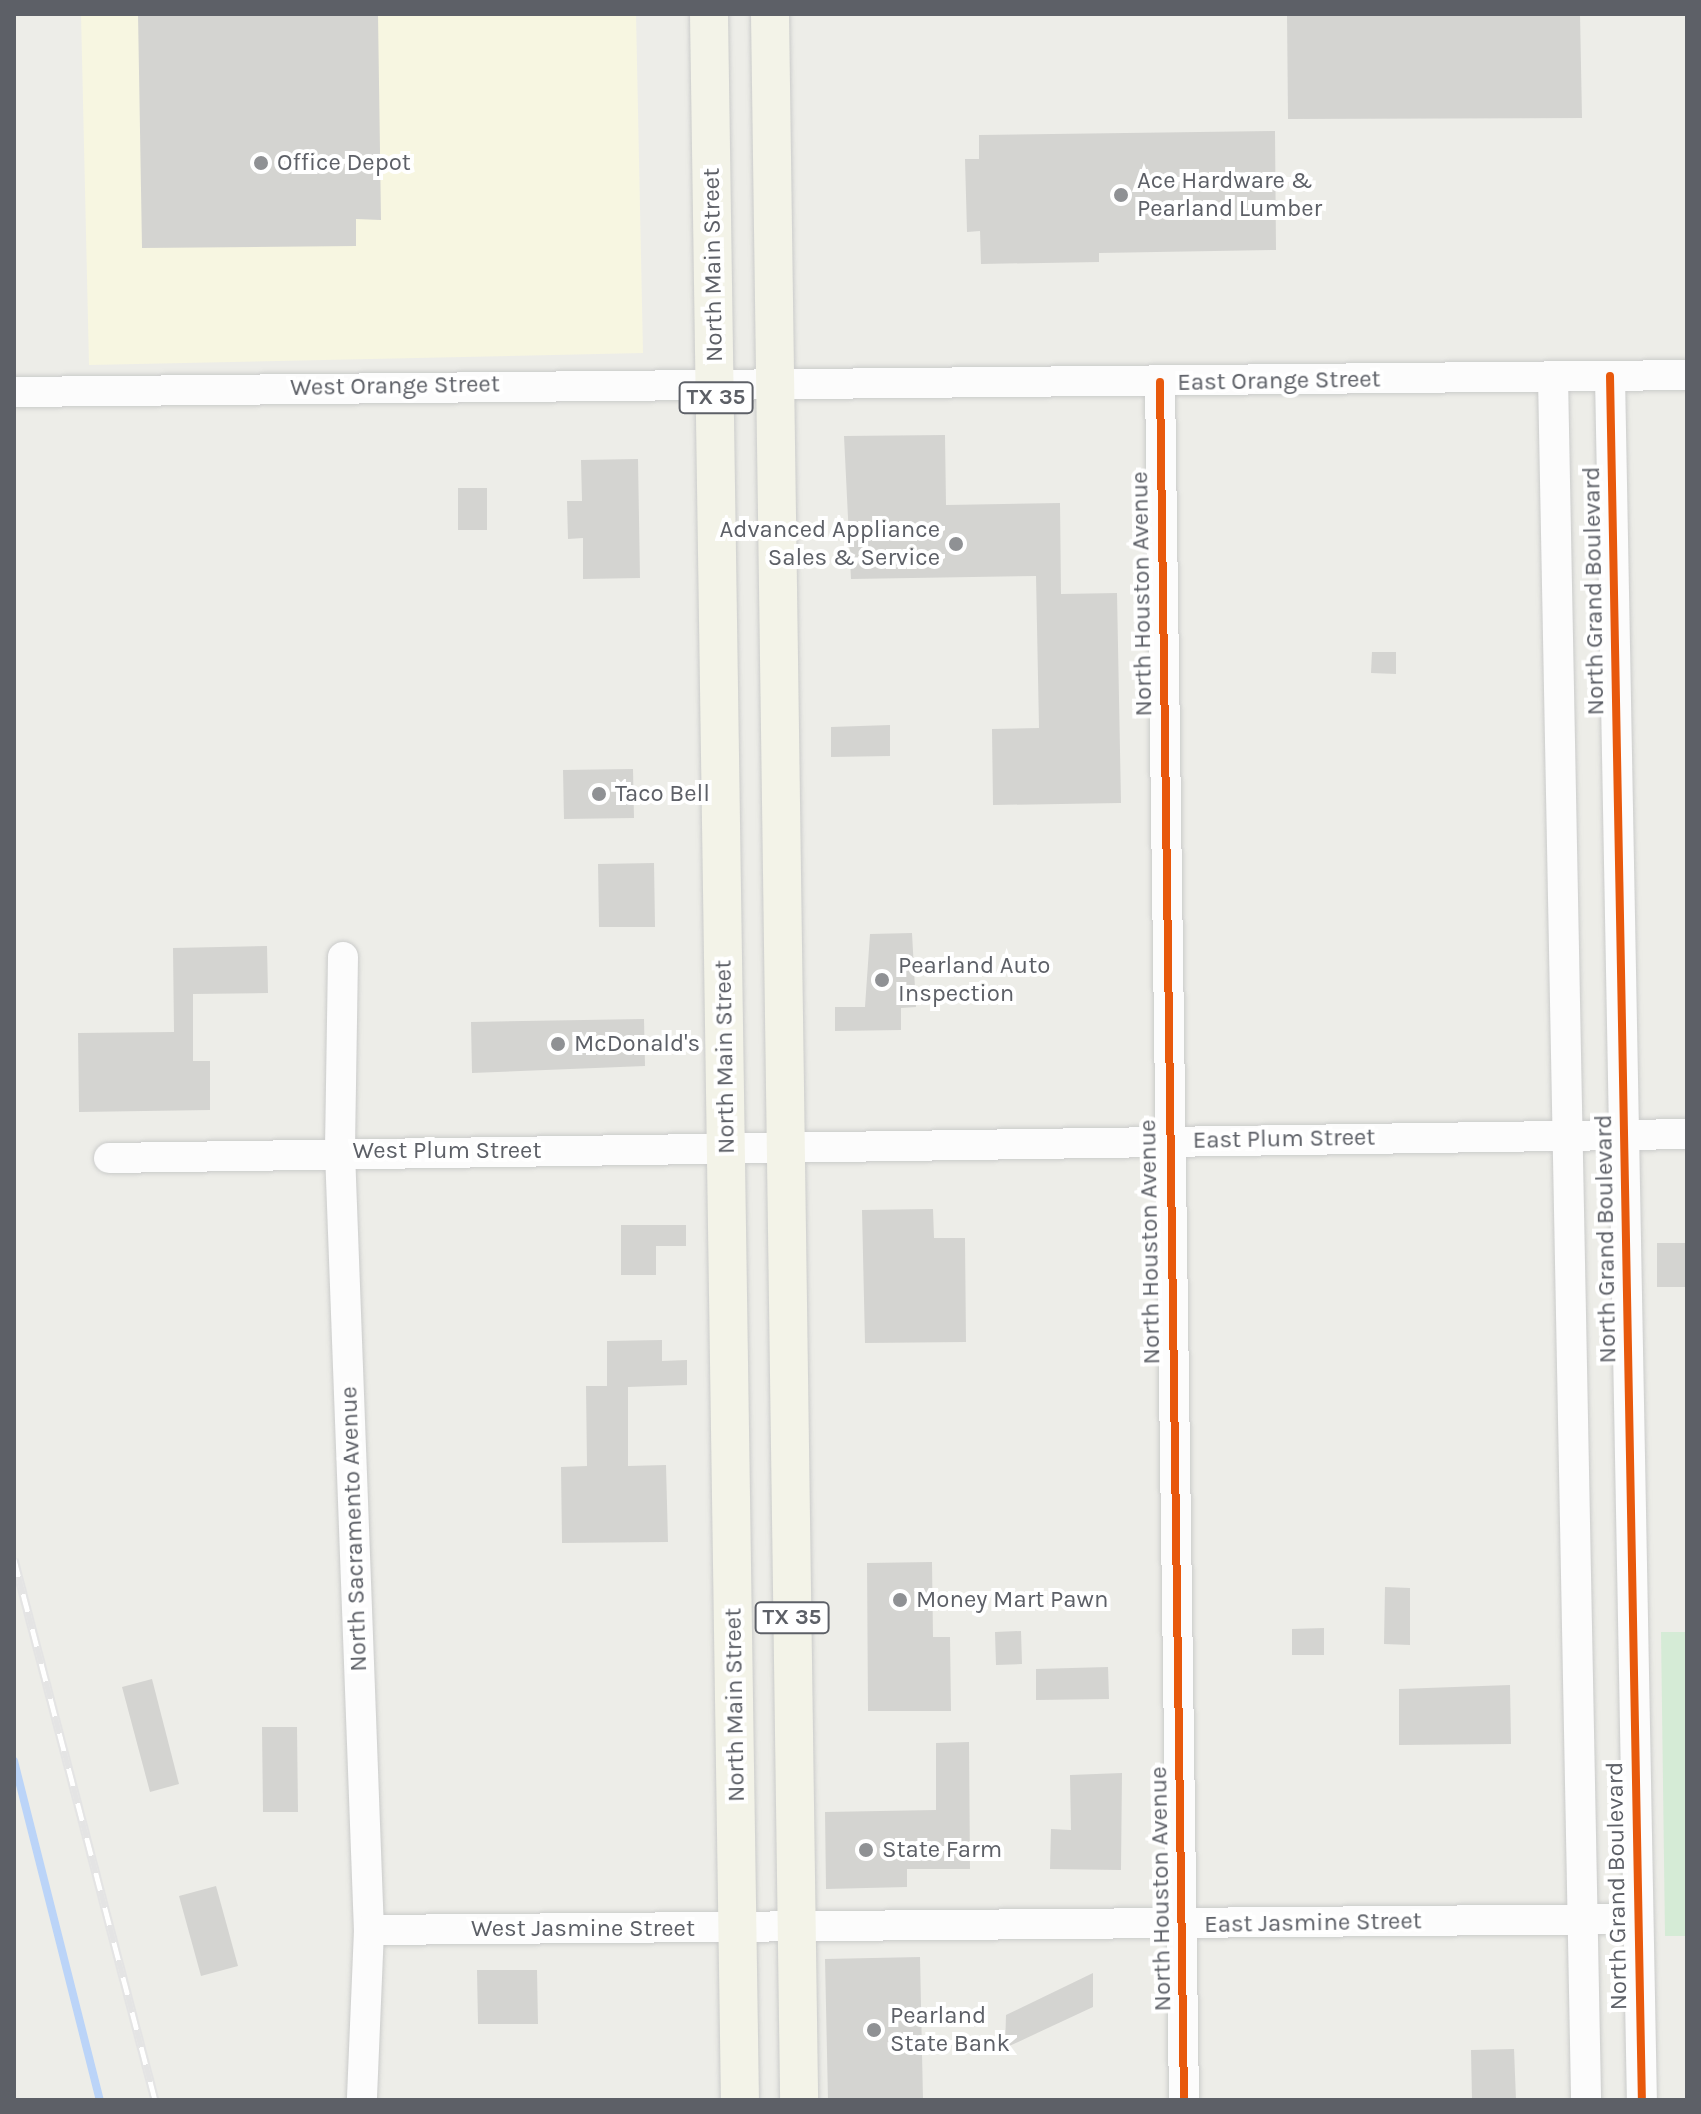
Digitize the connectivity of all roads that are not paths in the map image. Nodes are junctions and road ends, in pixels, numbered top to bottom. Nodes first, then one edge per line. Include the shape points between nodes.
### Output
1 (709, 14) edge
2 (770, 14) edge
3 (1687, 375) edge
4 (1610, 376) junction
5 (1553, 377) junction
6 (715, 382) junction
7 (775, 382) junction
8 (1160, 382) junction
9 (14, 392) edge
10 (343, 957) dead end
11 (1568, 1134) junction
12 (1687, 1134) edge
13 (1624, 1135) junction
14 (1168, 1140) junction
15 (784, 1149) junction
16 (726, 1150) junction
17 (340, 1152) junction
18 (109, 1158) dead end
19 (1582, 1919) junction
20 (1638, 1919) junction
21 (1182, 1925) junction
22 (796, 1928) junction
23 (738, 1929) junction
24 (369, 1930) junction
25 (362, 2100) edge
26 (740, 2100) edge
27 (799, 2100) edge
28 (1184, 2100) edge
29 (1586, 2100) edge
30 (1642, 2100) edge

1 - 6 main road, North Main Street / TX 35
2 - 7 main road, TX 35
3 - 4 street, East Orange Street
4 - 5 street, East Orange Street
4 - 13 street, North Grand Boulevard
5 - 8 street, East Orange Street
5 - 11 street, North Grand Boulevard
6 - 7 street, West Orange Street
6 - 9 street, West Orange Street
6 - 16 main road, North Main Street / TX 35
7 - 8 street, East Orange Street via 823,387
7 - 15 main road, TX 35
8 - 14 street, North Houston Avenue
10 - 17 street, North Sacramento Avenue
11 - 13 street, East Plum Street
11 - 14 street, East Plum Street
11 - 19 street, North Grand Boulevard
12 - 13 street, East Plum Street
13 - 20 street, North Grand Boulevard
14 - 15 street, East Plum Street
14 - 21 street, North Houston Avenue
15 - 16 street, West Plum Street
15 - 22 main road, TX 35
16 - 17 street, West Plum Street
16 - 23 main road, North Main Street / TX 35
17 - 18 street, West Plum Street
17 - 24 street, North Sacramento Avenue
19 - 20 street, East Jasmine Street
19 - 21 street, East Jasmine Street
19 - 29 street, North Grand Boulevard
20 - 30 street, North Grand Boulevard
21 - 22 street, East Jasmine Street
21 - 28 street, North Houston Avenue
22 - 23 street, West Jasmine Street
22 - 27 main road, TX 35
23 - 24 street, West Jasmine Street
23 - 26 main road, North Main Street / TX 35
24 - 25 street, North Sacramento Avenue

